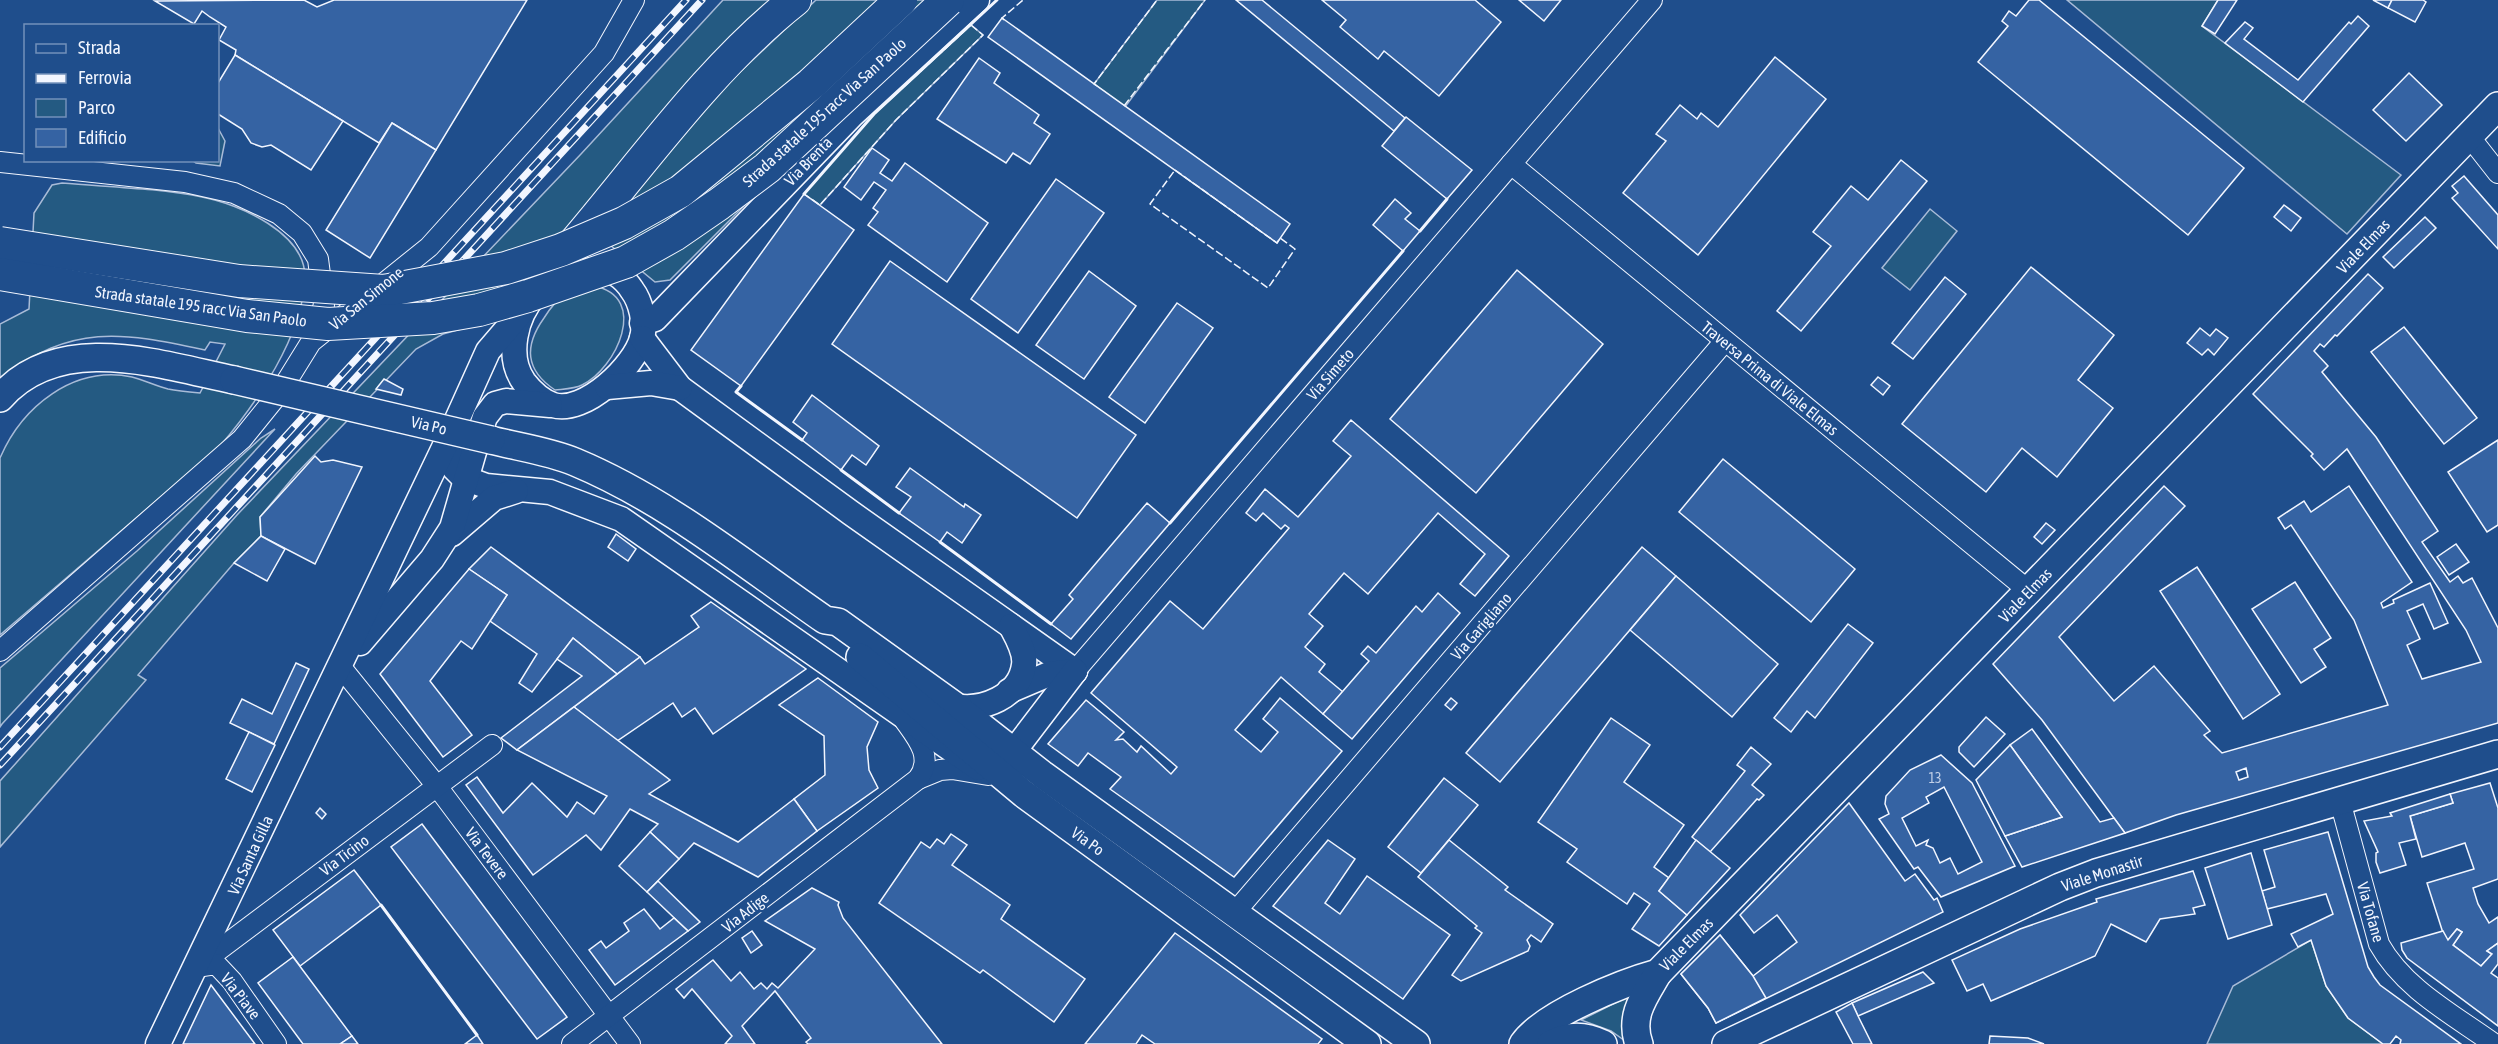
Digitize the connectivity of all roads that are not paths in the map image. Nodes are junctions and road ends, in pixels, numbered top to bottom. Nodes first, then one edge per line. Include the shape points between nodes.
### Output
1 (634, 0) edge
2 (901, 0) edge
3 (948, 0) edge
4 (977, 0) edge
5 (1652, 0) edge
6 (786, 7) edge
7 (2498, 106) edge
8 (2469, 136) junction
9 (0, 162) edge
10 (1511, 164) junction
11 (2498, 172) edge
12 (0, 243) edge
13 (0, 274) edge
14 (551, 282) junction
15 (525, 308) junction
16 (642, 330) junction
17 (1725, 341) junction
18 (311, 342) junction
19 (607, 387) junction
20 (680, 388) junction
21 (0, 398) edge
22 (554, 405) junction
23 (451, 433) junction
24 (464, 478) junction
25 (525, 489) junction
26 (443, 541) junction
27 (2029, 591) junction
28 (825, 620) junction
29 (1011, 626) junction
30 (0, 651) edge
31 (340, 666) junction
32 (1075, 671) junction
33 (1006, 692) junction
34 (955, 706) junction
35 (903, 718) junction
36 (492, 745) dead end
37 (1014, 751) junction
38 (2498, 754) edge
39 (990, 775) junction
40 (918, 779) junction
41 (436, 785) junction
42 (1024, 794) junction
43 (2340, 801) junction
44 (1236, 911) junction
45 (196, 967) junction
46 (1658, 973) junction
47 (610, 1016) junction
48 (158, 1044) edge
49 (276, 1044) edge
50 (572, 1044) edge
51 (630, 1044) edge
52 (1367, 1044) edge
53 (1416, 1044) edge
54 (1523, 1044) edge
55 (1551, 1044) edge
56 (1603, 1044) edge
57 (1639, 1044) edge
58 (1729, 1044) edge
59 (2494, 1044) edge

1 - 18 street, Via San Simone via 604,53 429,247
2 - 12 highway, Strada statale 195 racc Via San Paolo, bridge via 811,84 681,191 624,223 506,268 384,291 239,281
3 - 13 highway, Strada statale 195 racc Via San Paolo, bridge via 766,168 719,204 626,262 528,297 434,318 328,324 247,316
4 - 16 street, Via Brenta via 852,115
5 - 10 street, Via Simeto
6 - 14 highway via 692,100 560,261
7 - 8 main road, Viale Elmas
8 - 11 street
8 - 27 main road, Viale Elmas
9 - 18 street via 185,182 234,193 279,214 302,233 320,266 324,305
10 - 17 street, Traversa Prima di Viale Elmas
10 - 32 street, Via Simeto
14 - 15 street
14 - 16 street via 578,271 617,274 639,300
15 - 22 street via 514,356 519,375 531,392
15 - 23 street, Via Santa Gilla via 488,351
16 - 19 street via 630,361
16 - 20 street
17 - 27 street, Traversa Prima di Viale Elmas
17 - 44 street, Via Garigliano
18 - 30 street, Via San Simone via 280,392 242,439
19 - 20 street via 651,383
19 - 22 street via 575,403
20 - 29 street
21 - 28 main road, Via Po, bridge via 27,376 56,364 93,356 137,360 572,461 661,505
22 - 24 street, Via Santa Gilla via 506,401 495,404 485,417
23 - 24 street via 454,468
23 - 31 street, Via Santa Gilla
24 - 25 street via 486,486
24 - 26 street, Via Santa Gilla via 458,514
25 - 26 street via 494,498
25 - 35 street via 571,498 621,519
26 - 31 street, Via Santa Gilla
27 - 46 main road, Viale Elmas
28 - 34 main road, Via Po via 838,622
28 - 42 main road, Via Po via 831,633
29 - 32 street
29 - 33 street via 1025,663 1022,675
31 - 41 street, Via Tevere
31 - 45 street, Via Santa Gilla
32 - 33 street via 1049,674
32 - 37 street, Via Simeto
33 - 34 street via 981,707
34 - 37 main road, Via Po
35 - 39 street
35 - 40 street via 925,754 926,766
36 - 41 street, Via Ticino
37 - 44 main road, Via Po
38 - 43 main road, Viale Monastir
39 - 40 street, Via Adige via 952,769
39 - 42 street
40 - 47 street, Via Adige
41 - 45 street, Via Ticino
41 - 47 street, Via Tevere
42 - 52 main road, Via Po
43 - 58 main road, Viale Monastir via 2060,887
43 - 59 street, Via Tofane via 2379,944 2391,965
44 - 53 main road, Via Po
45 - 48 street, Via Santa Gilla
45 - 49 street, Via Piave via 216,964
46 - 54 main road, Viale Elmas via 1632,980 1550,1020
46 - 57 main road via 1635,1014
47 - 50 street, Via Adige
47 - 51 street, Via Tevere
55 - 56 main road via 1571,1036 1589,1037

